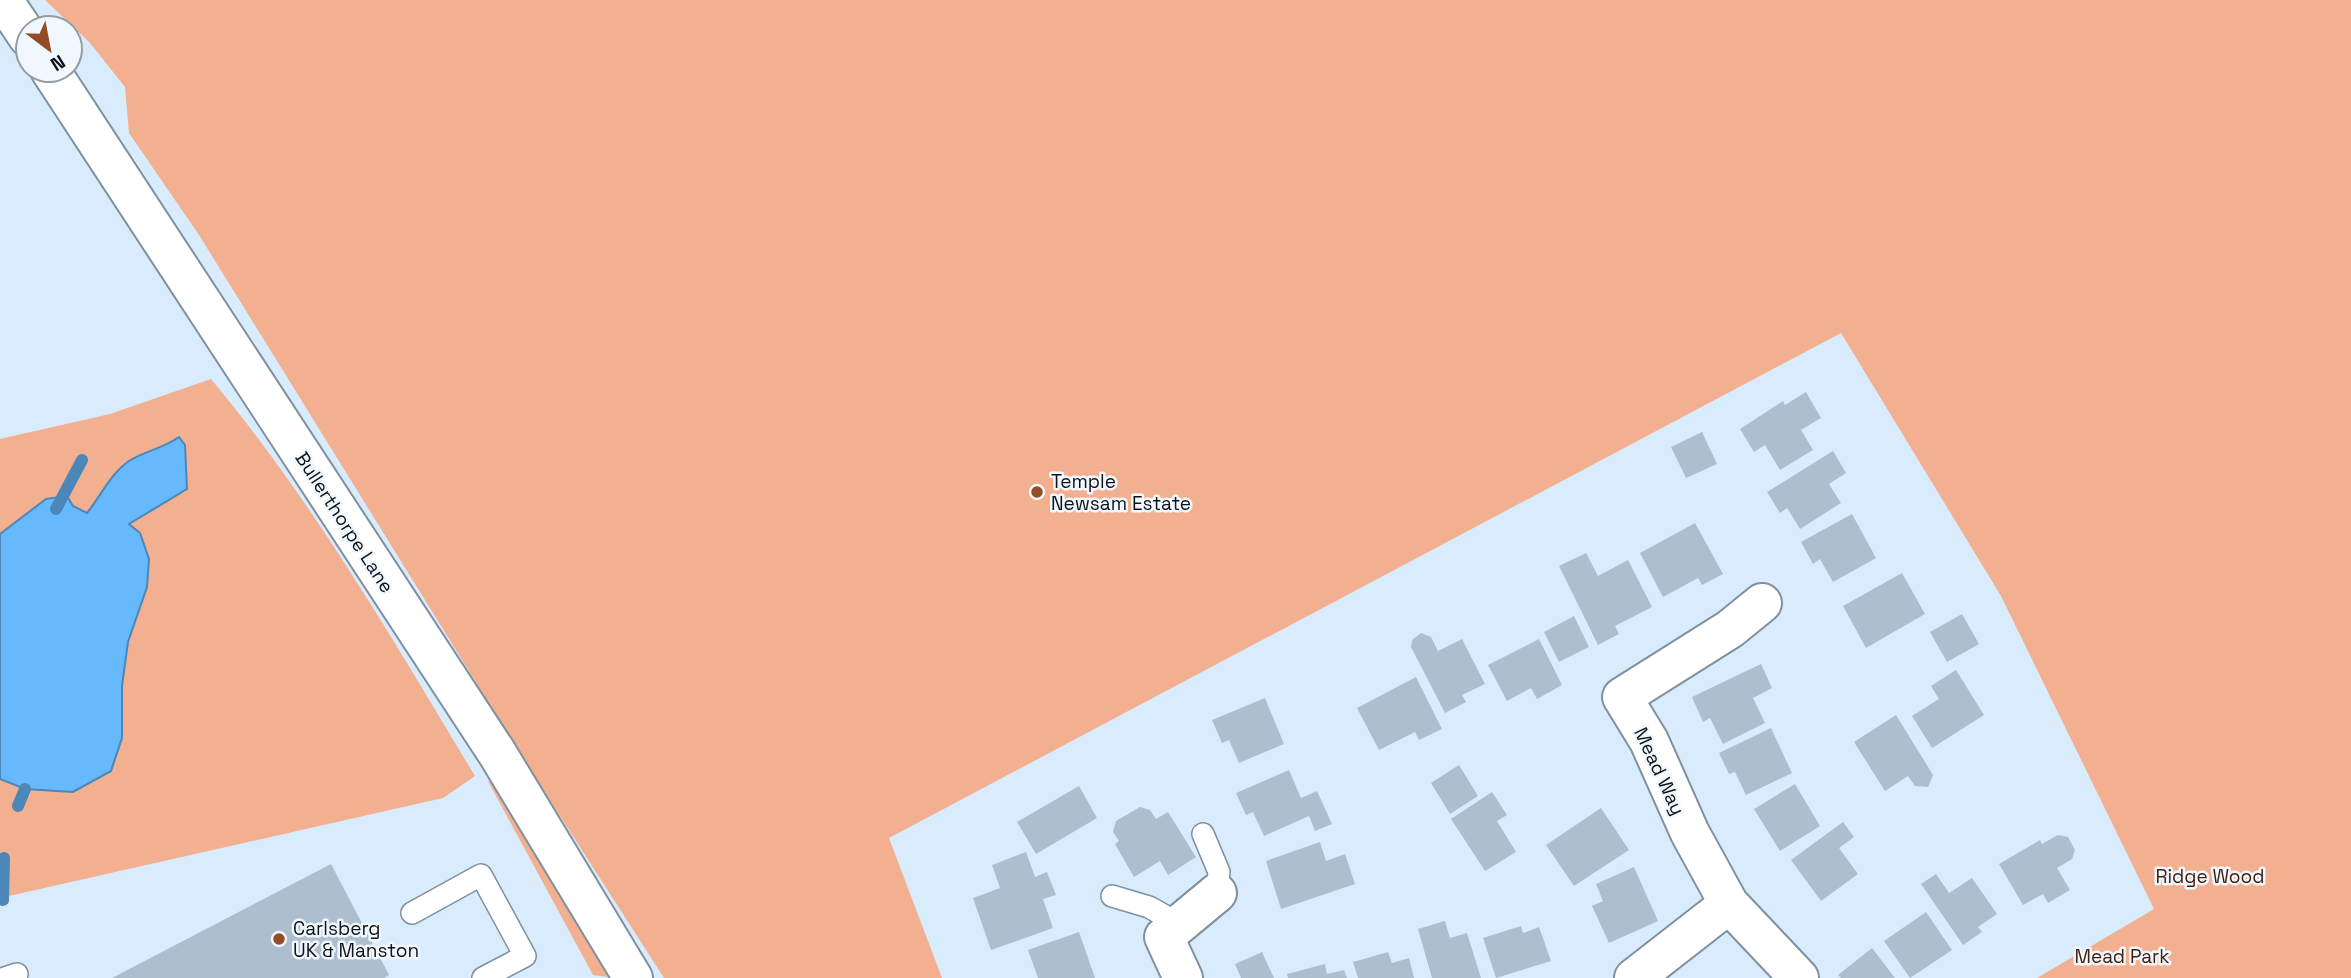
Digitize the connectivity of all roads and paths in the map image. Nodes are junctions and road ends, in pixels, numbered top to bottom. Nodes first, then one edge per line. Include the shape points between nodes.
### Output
1 (3, 0) edge
2 (14, 16) edge
3 (59, 84) edge
4 (1762, 603) dead end
5 (1203, 834) dead end
6 (1217, 893) joint
7 (1112, 896) dead end
8 (1729, 904) junction
9 (412, 913) dead end
10 (1179, 924) junction
11 (483, 978) edge
12 (633, 978) edge
13 (1183, 978) edge
14 (1634, 978) edge
15 (1799, 978) edge

1 - 2 street
3 - 12 street, Bullerthorpe Lane via 497,753
4 - 8 street, Mead Way via 1730,629 1622,697 1649,741 1690,834
5 - 6 lane via 1219,872
6 - 10 street
7 - 10 lane via 1149,907
8 - 14 street
8 - 15 street, Mead Way
9 - 11 lane via 481,875 525,956
10 - 13 street via 1164,937

